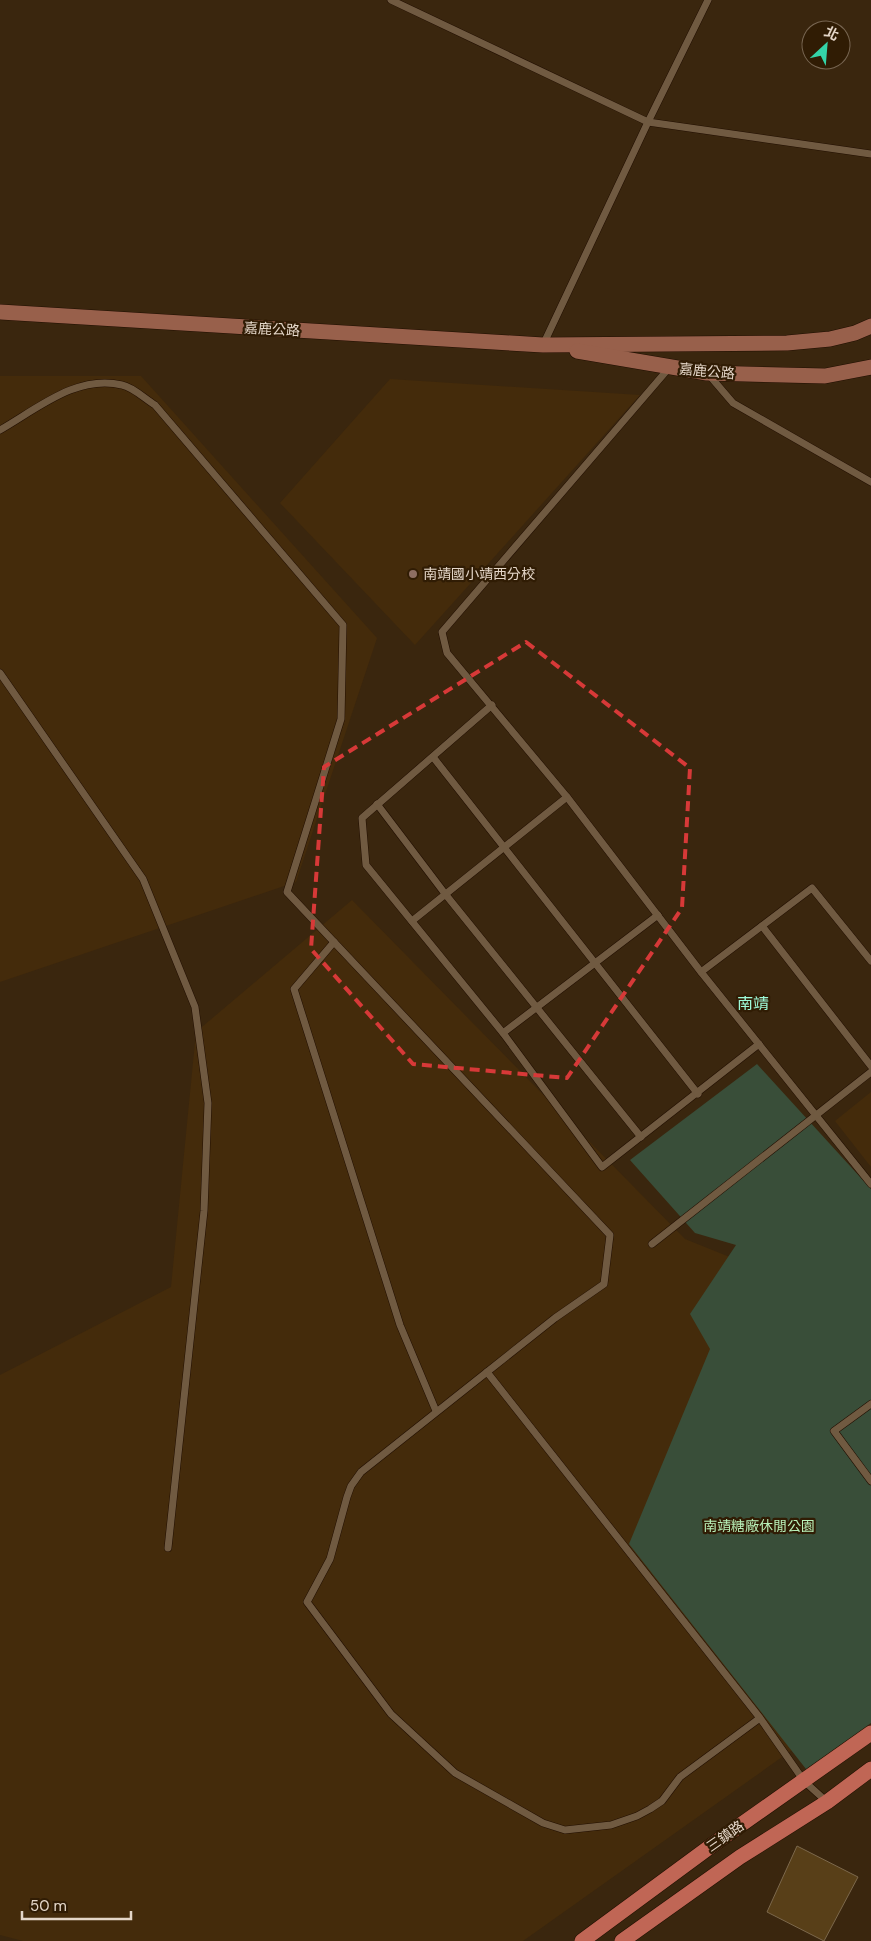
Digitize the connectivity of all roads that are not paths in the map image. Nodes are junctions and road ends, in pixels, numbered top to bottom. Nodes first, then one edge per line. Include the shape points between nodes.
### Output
1 (392, 0) edge
2 (708, 0) edge
3 (648, 122) junction
4 (871, 154) edge
5 (0, 312) edge
6 (871, 326) edge
7 (543, 345) junction
8 (670, 367) junction
9 (871, 367) edge
10 (707, 373) junction
11 (0, 430) edge
12 (871, 482) edge
13 (0, 673) edge
14 (492, 705) junction
15 (432, 757) junction
16 (567, 797) junction
17 (378, 804) junction
18 (506, 848) junction
19 (446, 895) junction
20 (658, 915) junction
21 (412, 921) junction
22 (762, 926) junction
23 (334, 942) junction
24 (871, 961) edge
25 (595, 964) junction
26 (701, 972) junction
27 (537, 1008) junction
28 (503, 1033) junction
29 (759, 1044) junction
30 (871, 1066) edge
31 (871, 1072) edge
32 (698, 1094) junction
33 (816, 1116) junction
34 (640, 1137) junction
35 (871, 1184) edge
36 (652, 1244) dead end
37 (488, 1372) junction
38 (871, 1404) edge
39 (436, 1411) junction
40 (871, 1481) edge
41 (168, 1548) dead end
42 (760, 1718) junction
43 (871, 1733) edge
44 (871, 1770) edge
45 (804, 1781) junction
46 (827, 1802) junction
47 (582, 1941) edge
48 (622, 1941) edge

1 - 3 lane
2 - 3 lane
3 - 4 lane
3 - 7 lane
5 - 7 main road, 嘉鹿公路
6 - 7 main road, 嘉鹿公路 via 830,339 787,343
7 - 8 main road, 嘉鹿公路
8 - 10 main road, 嘉鹿公路
8 - 14 lane via 442,632 448,653
9 - 10 main road, 嘉鹿公路 via 825,376
10 - 12 lane via 734,403
11 - 23 lane via 74,387 91,382 123,385 155,404 343,625 341,719 287,892
13 - 41 lane via 143,879 194,1007 208,1103 204,1211
14 - 15 lane
14 - 16 lane
15 - 17 lane
15 - 18 lane
16 - 18 lane
16 - 20 lane
17 - 19 lane
17 - 21 lane via 362,818 366,865
18 - 19 lane
18 - 25 lane
19 - 21 lane
19 - 27 lane
20 - 25 lane
20 - 26 lane
21 - 28 lane
22 - 24 lane via 812,888
22 - 26 lane
22 - 30 lane
23 - 37 lane via 610,1235 604,1284 555,1318
23 - 39 lane via 294,989 400,1325
25 - 27 lane
25 - 32 lane
26 - 29 lane
27 - 28 lane
27 - 34 lane
28 - 34 lane via 602,1167
29 - 32 lane
29 - 33 lane
31 - 33 lane
32 - 34 lane
33 - 35 lane
33 - 36 lane
37 - 39 lane
37 - 42 lane
38 - 40 lane via 834,1431
39 - 42 lane via 361,1472 351,1486 330,1559 307,1602 391,1714 462,1777 542,1823 565,1830 610,1825 637,1816 662,1801 680,1777
42 - 45 lane
43 - 45 main road, 三鎮路
44 - 46 main road, 三鎮路
45 - 46 lane
45 - 47 main road, 三鎮路 via 715,1842
46 - 48 main road, 三鎮路 via 740,1857

